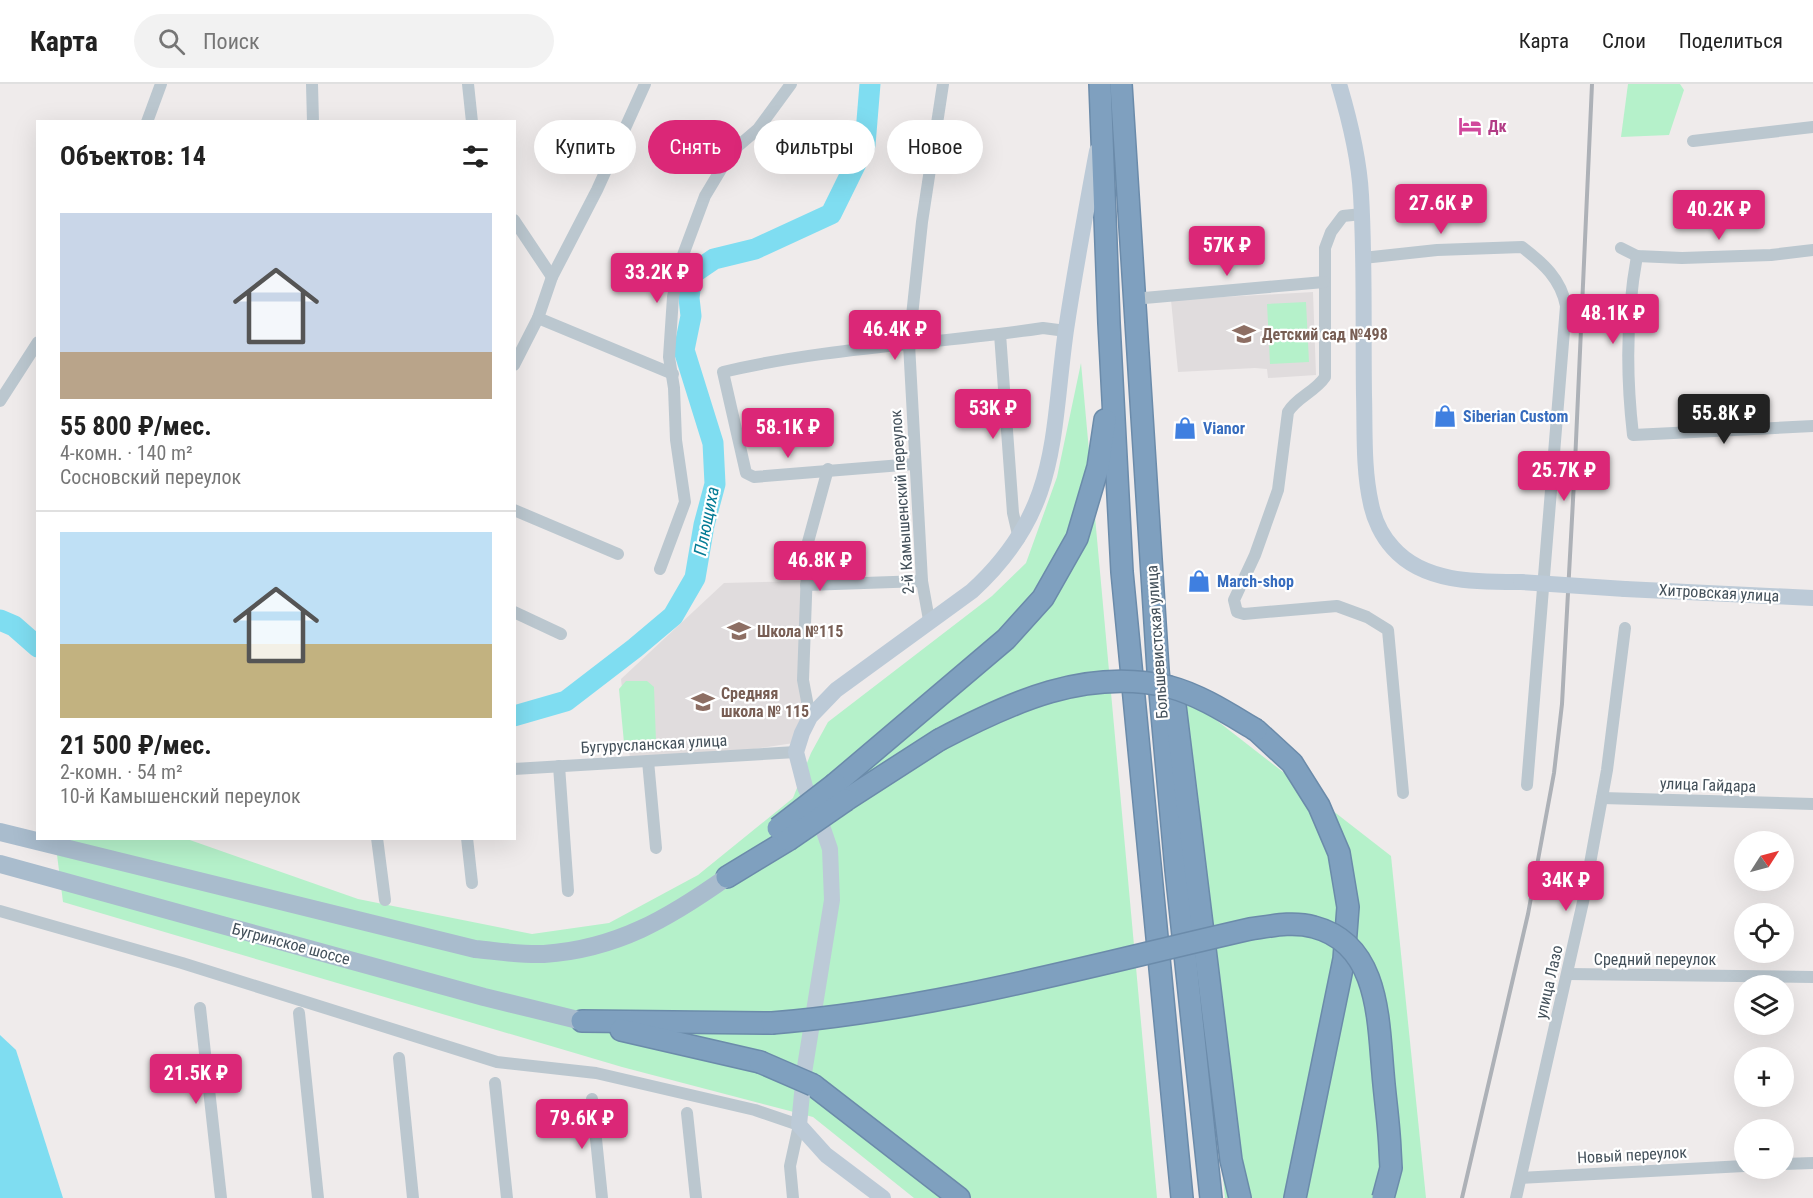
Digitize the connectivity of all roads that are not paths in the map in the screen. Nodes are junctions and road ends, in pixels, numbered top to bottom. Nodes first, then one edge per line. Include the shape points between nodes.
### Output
1 (161, 84) edge
2 (312, 84) edge
3 (468, 84) edge
4 (645, 84) edge
5 (791, 84) edge
6 (943, 84) edge
7 (1100, 84) edge
8 (1121, 84) edge
9 (1339, 84) edge
10 (148, 120) edge
11 (313, 120) edge
12 (472, 120) edge
13 (1101, 125) junction
14 (1813, 127) edge
15 (1693, 141) dead end
16 (1362, 214) junction
17 (516, 223) edge
18 (1621, 248) dead end
19 (1813, 250) edge
20 (1637, 256) junction
21 (1363, 258) junction
22 (552, 277) junction
23 (1324, 282) junction
24 (1133, 299) junction
25 (538, 318) junction
26 (1066, 332) junction
27 (1000, 334) junction
28 (909, 344) junction
29 (36, 345) edge
30 (516, 361) edge
31 (1111, 366) junction
32 (673, 374) junction
33 (0, 401) edge
34 (1813, 426) edge
35 (914, 464) junction
36 (828, 469) junction
37 (1146, 489) junction
38 (516, 511) edge
39 (1019, 540) junction
40 (618, 554) dead end
41 (660, 569) dead end
42 (921, 581) junction
43 (806, 585) junction
44 (1813, 598) edge
45 (516, 613) edge
46 (929, 620) junction
47 (1624, 628) dead end
48 (561, 634) dead end
49 (810, 717) junction
50 (796, 752) junction
51 (648, 761) junction
52 (559, 766) junction
53 (516, 769) edge
54 (1527, 785) dead end
55 (841, 792) junction
56 (1403, 793) dead end
57 (1602, 798) junction
58 (1813, 804) edge
59 (0, 832) edge
60 (377, 840) edge
61 (467, 840) edge
62 (656, 848) dead end
63 (0, 864) edge
64 (728, 877) joint
65 (472, 883) dead end
66 (568, 891) dead end
67 (385, 900) dead end
68 (0, 911) edge
69 (1568, 974) junction
70 (1813, 976) edge
71 (200, 1008) dead end
72 (299, 1013) dead end
73 (582, 1021) junction
74 (399, 1058) dead end
75 (495, 1083) dead end
76 (592, 1099) dead end
77 (687, 1113) dead end
78 (799, 1125) junction
79 (1813, 1163) edge
80 (1794, 1164) edge
81 (1734, 1167) edge
82 (1521, 1178) junction
83 (221, 1198) edge
84 (318, 1198) edge
85 (413, 1198) edge
86 (507, 1198) edge
87 (602, 1198) edge
88 (696, 1198) edge
89 (793, 1198) edge
90 (883, 1198) edge
91 (959, 1198) edge
92 (1182, 1198) edge
93 (1211, 1198) edge
94 (1240, 1198) edge
95 (1295, 1198) edge
96 (1383, 1198) edge
97 (1516, 1198) edge

1 - 10 street
2 - 11 street
3 - 12 street
4 - 22 street
5 - 32 street via 758,129 736,147 705,196 680,263 673,297 669,357
6 - 28 street, 2-й Камышенский переулок
7 - 13 highway, Большевистская улица
8 - 24 highway, Большевистская улица
9 - 16 street, Хитровская улица via 1355,139
13 - 26 street
13 - 31 highway, Большевистская улица
14 - 15 street
16 - 21 street, Хитровская улица
16 - 23 street via 1343,216 1331,231 1325,248
17 - 22 street
18 - 20 street
19 - 20 street via 1771,255
20 - 34 street via 1629,300 1628,392 1633,435
21 - 44 street, Хитровская улица, bridge via 1367,483 1371,506 1383,534 1403,558 1427,571 1470,581
21 - 54 street via 1522,247 1563,288 1566,306
22 - 25 street
23 - 24 street
23 - 56 street via 1325,377 1318,388 1288,412 1278,490 1234,600 1236,612 1244,614 1337,606 1388,630
24 - 37 highway, Большевистская улица
25 - 30 street
25 - 32 street
26 - 27 street via 1043,328
26 - 39 street via 1050,465
27 - 28 street
27 - 39 street via 1013,513
28 - 35 street, 2-й Камышенский переулок
28 - 36 street via 777,359 723,372 746,473 754,477
29 - 33 street
31 - 55 highway via 1098,467 1077,538 1043,598 1006,639
31 - 92 highway, Большевистская улица via 1122,572
32 - 41 street via 676,440 685,502
35 - 36 street
35 - 42 street, 2-й Камышенский переулок
36 - 43 street via 808,542
37 - 93 highway, Большевистская улица via 1176,870
37 - 94 highway via 1231,1160
38 - 40 street
39 - 46 street via 972,591
42 - 43 street
42 - 46 street, 2-й Камышенский переулок
43 - 49 street via 803,680
45 - 48 street
46 - 49 street via 836,690
47 - 57 street, улица Лазо
49 - 50 street
50 - 51 street, Бугурусланская улица
50 - 78 street via 805,787 830,849 832,900
51 - 52 street, Бугурусланская улица
51 - 62 street
52 - 53 street, Бугурусланская улица
52 - 66 street
55 - 64 highway, bridge
55 - 95 highway, bridge via 1002,707 1059,688 1121,680 1171,687 1256,730 1292,763 1319,806 1339,853 1348,907 1344,959
57 - 58 street, улица Гайдара
57 - 69 street, улица Лазо
59 - 64 main road via 475,949 542,954 597,947 652,926
60 - 67 street
61 - 65 street
63 - 73 main road, Бугринское шоссе via 484,998
68 - 78 street via 182,963 496,1062 596,1073 755,1110
69 - 70 street, Средний переулок
69 - 82 street, улица Лазо
71 - 83 street
72 - 84 street
73 - 91 highway, bridge via 760,1062 813,1086
73 - 96 highway, bridge via 772,1023 840,1017 1250,929 1313,926 1343,940 1356,954 1373,988 1391,1159
74 - 85 street
75 - 86 street
76 - 87 street
77 - 88 street
78 - 89 street via 790,1166
78 - 90 street via 826,1155
79 - 80 street
81 - 82 street, Новый переулок
82 - 97 street, улица Лазо

